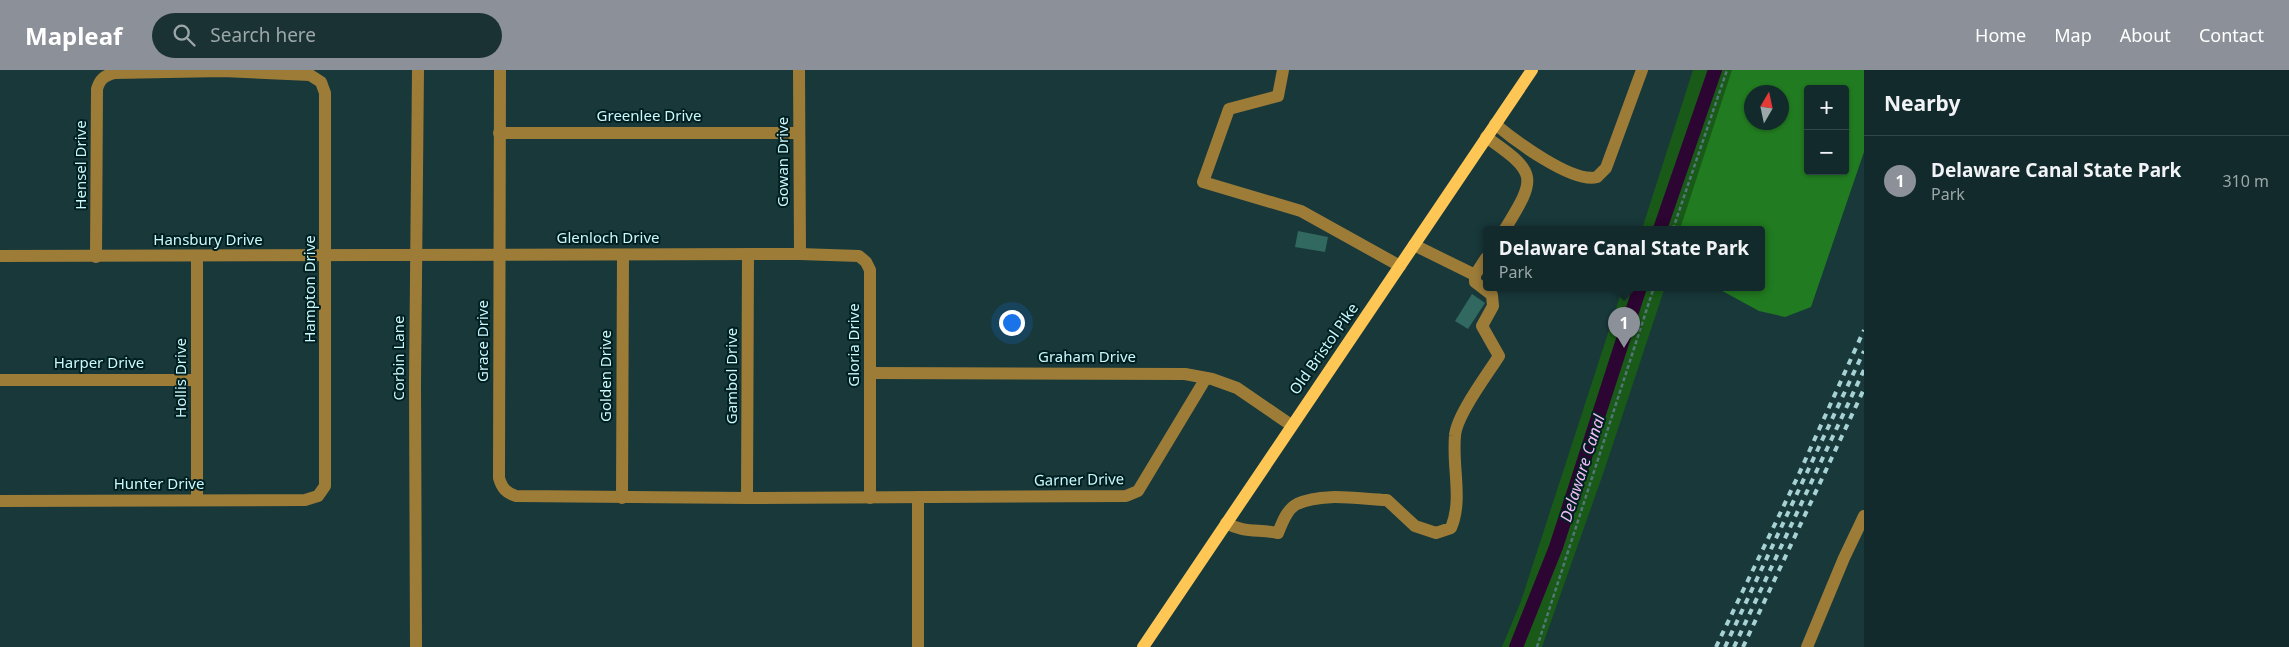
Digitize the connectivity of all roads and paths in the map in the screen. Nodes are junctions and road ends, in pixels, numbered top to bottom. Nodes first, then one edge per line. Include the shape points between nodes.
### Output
1 (223, 70) edge
2 (418, 70) edge
3 (500, 70) edge
4 (799, 70) edge
5 (1283, 70) edge
6 (1532, 70) edge
7 (1642, 70) edge
8 (1727, 70) edge
9 (1495, 124) junction
10 (800, 132) junction
11 (499, 133) junction
12 (1486, 137) junction
13 (1506, 226) edge
14 (1674, 226) edge
15 (1414, 245) junction
16 (416, 254) junction
17 (623, 254) junction
18 (748, 254) junction
19 (800, 254) junction
20 (326, 255) junction
21 (499, 255) junction
22 (0, 256) edge
23 (197, 256) junction
24 (96, 257) junction
25 (1483, 263) edge
26 (1400, 266) junction
27 (1476, 275) junction
28 (1483, 288) edge
29 (1487, 291) edge
30 (1653, 291) edge
31 (870, 373) junction
32 (1206, 378) junction
33 (0, 380) edge
34 (197, 380) junction
35 (1291, 425) junction
36 (318, 496) joint
37 (918, 497) junction
38 (622, 498) junction
39 (747, 498) junction
40 (870, 498) junction
41 (197, 500) junction
42 (0, 501) edge
43 (1864, 516) edge
44 (1226, 523) junction
45 (416, 647) edge
46 (918, 647) edge
47 (1142, 647) edge
48 (1538, 647) edge
49 (1807, 647) edge

1 - 20 street, Hampton Drive via 310,74 321,82 326,93
1 - 24 street, Hensel Drive via 114,73 100,81 96,89
2 - 16 street, Corbin Lane
3 - 11 street, Grace Drive
4 - 10 street, Gowan Drive
5 - 26 street via 1278,96 1229,109 1203,182 1301,211
6 - 9 main road, Old Bristol Pike
7 - 9 street via 1606,168 1597,177 1583,178 1550,162 1512,139
8 - 14 path
9 - 12 main road, Old Bristol Pike
10 - 11 street, Greenlee Drive
10 - 19 street, Gowan Drive
11 - 21 street, Grace Drive
12 - 13 street via 1516,158 1525,169 1528,185 1525,197
12 - 15 main road, Old Bristol Pike
15 - 26 main road, Old Bristol Pike
15 - 27 street
16 - 20 street, Hansbury Drive
16 - 21 street, Glenloch Drive
16 - 45 street, Corbin Lane
17 - 18 street, Glenloch Drive
17 - 21 street, Glenloch Drive
17 - 38 street, Golden Drive
18 - 19 street, Glenloch Drive
18 - 39 street, Gambol Drive
19 - 31 street, Gloria Drive via 854,255 866,262 870,270
20 - 23 street, Hansbury Drive
20 - 36 street, Hampton Drive via 325,482
21 - 38 street, Grace Drive via 501,485 509,494 516,496
22 - 24 street, Hansbury Drive
23 - 24 street, Hansbury Drive
23 - 34 street, Hollis Drive
25 - 27 street
26 - 35 main road, Old Bristol Pike
27 - 28 street via 1475,282
29 - 44 street via 1492,295 1494,306 1482,326 1499,356 1459,421 1455,435 1457,515 1451,528 1436,533 1415,526 1387,500 1324,498 1296,504 1284,518 1278,533 1240,530
30 - 48 path
31 - 32 street, Graham Drive via 1185,374
31 - 40 street, Gloria Drive
32 - 35 street, Graham Drive via 1237,388
32 - 37 street, Garner Drive via 1134,495
33 - 34 street, Harper Drive
34 - 41 street, Hollis Drive
35 - 44 main road, Old Bristol Pike
36 - 41 street, Hunter Drive via 305,500
37 - 40 street, Garner Drive
37 - 46 street
38 - 39 street, Garner Drive
39 - 40 street, Garner Drive
41 - 42 street, Hunter Drive
43 - 49 street
44 - 47 main road, Old Bristol Pike

